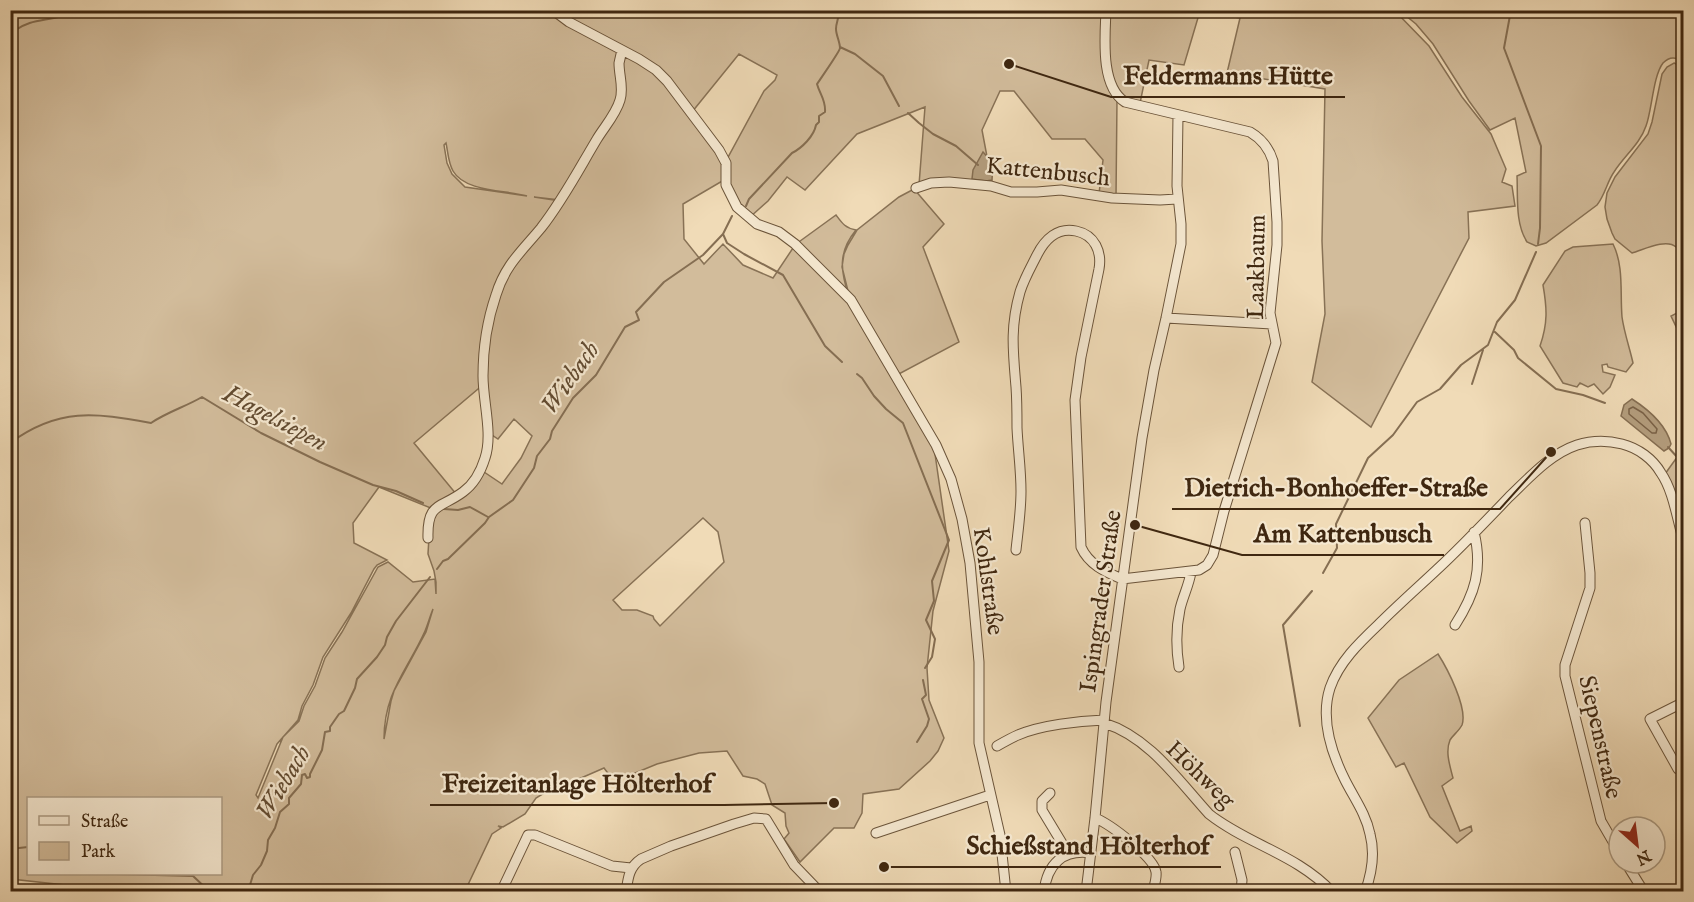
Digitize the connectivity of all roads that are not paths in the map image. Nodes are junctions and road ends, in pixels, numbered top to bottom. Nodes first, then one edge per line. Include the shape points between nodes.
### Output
1 (553, 10) edge
2 (1106, 10) edge
3 (622, 50) junction
4 (1178, 116) junction
5 (916, 188) dead end
6 (1177, 198) junction
7 (1166, 318) junction
8 (1272, 324) junction
9 (1585, 523) dead end
10 (1474, 532) junction
11 (428, 538) dead end
12 (1683, 542) edge
13 (1016, 550) dead end
14 (1191, 572) junction
15 (1122, 579) junction
16 (1455, 625) dead end
17 (1179, 667) dead end
18 (1683, 702) edge
19 (1104, 721) junction
20 (997, 746) dead end
21 (1678, 769) dead end
22 (1050, 793) dead end
23 (990, 795) junction
24 (1095, 818) junction
25 (1607, 831) edge
26 (876, 833) dead end
27 (1235, 852) dead end
28 (1068, 853) junction
29 (1091, 853) junction
30 (631, 868) junction
31 (1634, 875) edge
32 (501, 891) edge
33 (626, 891) edge
34 (820, 891) edge
35 (1006, 891) edge
36 (1044, 891) edge
37 (1086, 891) edge
38 (1153, 891) edge
39 (1241, 891) edge
40 (1332, 891) edge
41 (1365, 891) edge
42 (1644, 891) edge

1 - 3 street
2 - 4 street via 1106,58 1116,94 1125,102
3 - 11 street via 618,105 560,201 512,261 496,294 487,330 483,377 486,457 471,485 434,510 428,522
3 - 23 street, Kohlstraße via 656,70 678,93 722,155 726,184 741,212 790,240 851,300 931,436 951,479 970,563 979,662 979,743
4 - 6 street, Ispingrader Straße
4 - 8 street, Laakbaum via 1250,132 1270,152 1277,222 1270,300
5 - 6 street, Kattenbusch via 949,182 1011,192 1061,190 1112,198
6 - 7 street, Ispingrader Straße via 1180,244
7 - 8 street
7 - 15 street, Ispingrader Straße via 1150,393
8 - 14 street, Laakbaum via 1276,343 1213,555 1207,565
9 - 25 street, Siepenstraße via 1590,588 1564,664 1601,821
10 - 12 street via 1549,461 1576,445 1598,440 1631,447 1657,466 1670,492
10 - 16 street via 1479,549 1477,577 1472,596
10 - 41 street via 1357,645 1338,669 1330,690 1326,710 1331,743 1370,833 1372,867
13 - 15 street via 1021,492 1012,332 1020,291 1046,240 1062,231 1078,231 1097,246 1101,262 1075,400 1082,547 1097,567
14 - 15 street
14 - 17 street via 1177,628
15 - 19 street, Ispingrader Straße
18 - 21 street via 1650,719
19 - 20 street via 1029,731
19 - 24 street, Ispingrader Straße
19 - 40 street, Höhweg via 1132,736 1164,763 1209,814 1282,855
22 - 28 street via 1042,801 1042,810
23 - 26 street
23 - 35 street, Kohlstraße via 1000,835
24 - 29 street, Ispingrader Straße
24 - 38 street via 1151,860 1156,872
27 - 39 street
28 - 29 street
28 - 36 street via 1052,868
29 - 37 street, Ispingrader Straße
30 - 32 street via 612,866 528,835
30 - 33 street
30 - 34 street via 641,859 671,846 754,818 766,819 794,865
31 - 42 street

